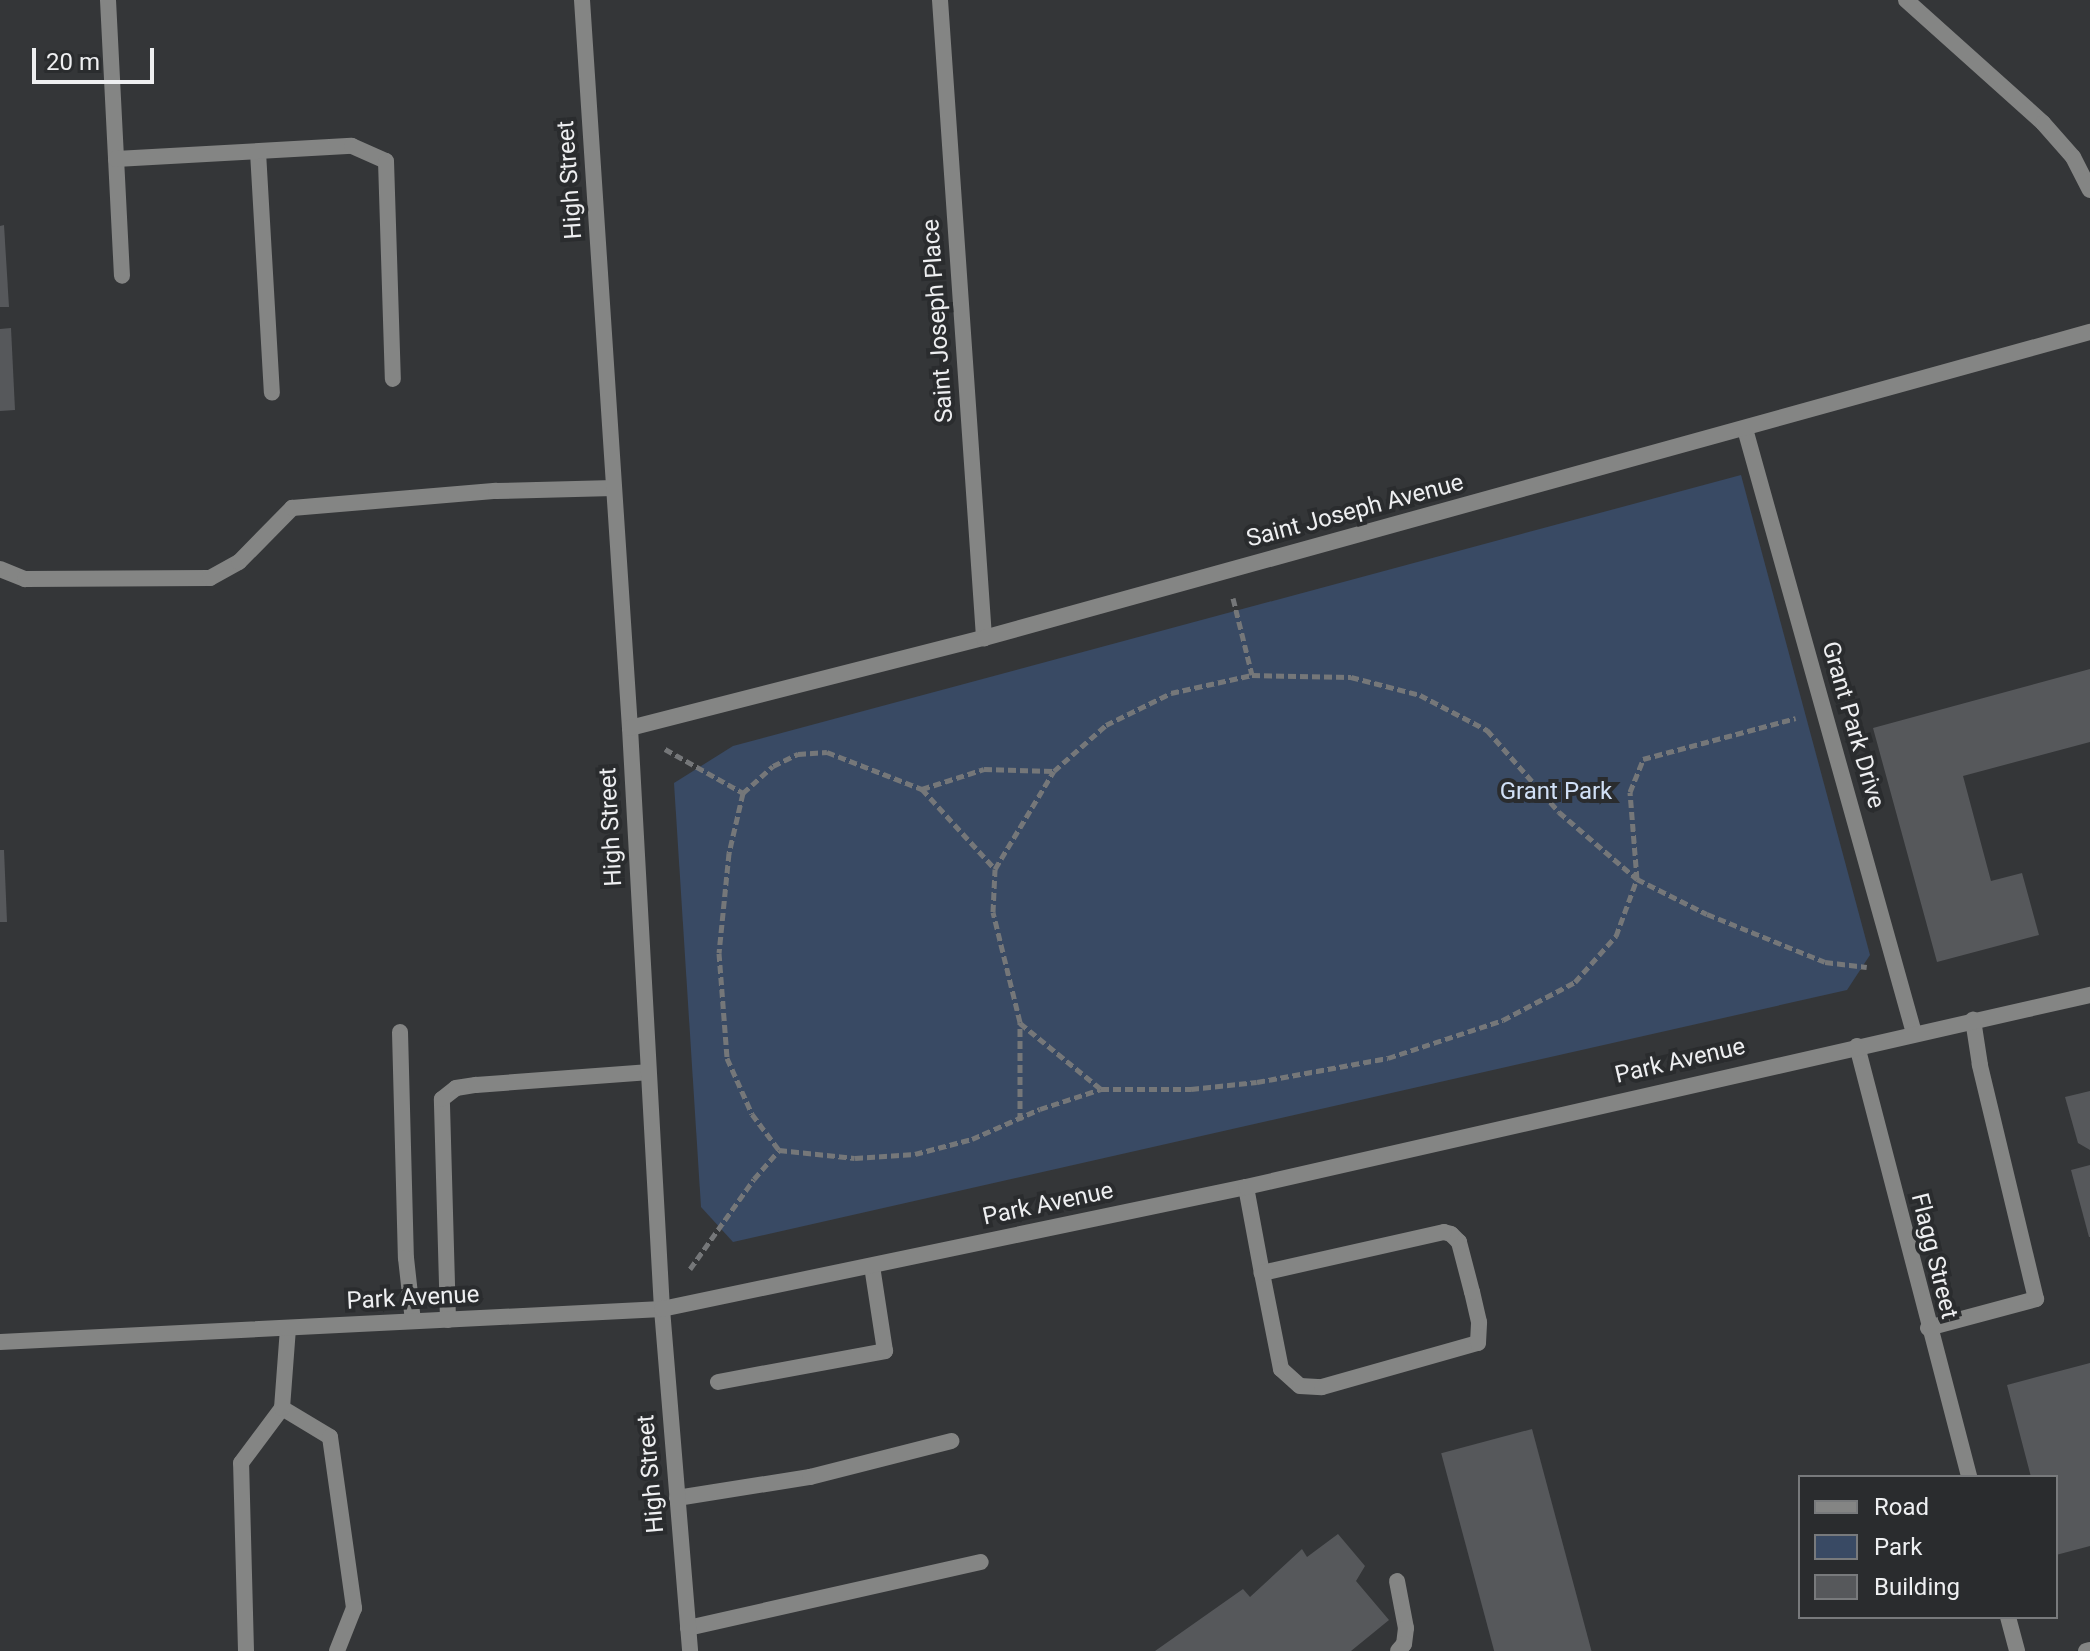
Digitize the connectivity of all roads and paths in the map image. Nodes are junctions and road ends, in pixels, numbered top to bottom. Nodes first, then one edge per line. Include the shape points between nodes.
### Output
1 (108, 0) edge
2 (582, 0) edge
3 (940, 0) edge
4 (1906, 0) edge
5 (258, 152) junction
6 (116, 159) junction
7 (2090, 190) edge
8 (122, 276) dead end
9 (2090, 332) edge
10 (393, 379) dead end
11 (272, 393) dead end
12 (1745, 429) junction
13 (614, 488) junction
14 (0, 569) edge
15 (1227, 571) junction
16 (984, 638) junction
17 (1252, 675) junction
18 (1824, 710) junction
19 (630, 728) junction
20 (1054, 771) junction
21 (922, 789) junction
22 (743, 793) junction
23 (995, 869) junction
24 (1637, 879) junction
25 (1896, 971) junction
26 (2090, 995) edge
27 (1973, 1020) junction
28 (1020, 1022) junction
29 (400, 1032) dead end
30 (1914, 1033) junction
31 (1857, 1046) junction
32 (647, 1072) junction
33 (1101, 1089) junction
34 (1020, 1120) junction
35 (779, 1150) junction
36 (1246, 1187) junction
37 (872, 1266) junction
38 (1262, 1273) junction
39 (662, 1309) junction
40 (448, 1320) junction
41 (413, 1321) junction
42 (288, 1328) junction
43 (1928, 1328) junction
44 (0, 1342) edge
45 (718, 1382) dead end
46 (282, 1408) junction
47 (951, 1441) dead end
48 (1968, 1475) edge
49 (677, 1498) junction
50 (981, 1562) dead end
51 (1397, 1581) dead end
52 (2009, 1619) edge
53 (688, 1628) junction
54 (246, 1651) edge
55 (337, 1651) edge
56 (690, 1651) edge
57 (1398, 1651) edge
58 (2017, 1651) edge

1 - 6 street
2 - 13 street, High Street
3 - 16 street, Saint Joseph Place
4 - 7 street via 2043,123 2073,157
5 - 6 street
5 - 10 street via 352,146 386,161
5 - 11 street
6 - 8 street
9 - 12 street, Saint Joseph Avenue
12 - 15 street, Saint Joseph Avenue
12 - 18 street, Grant Park Drive
13 - 14 street via 496,491 292,508 239,562 210,578 25,579
13 - 19 street, High Street
15 - 16 street, Saint Joseph Avenue
15 - 17 path
16 - 19 street, Saint Joseph Avenue
17 - 20 path via 1158,699 1106,725
17 - 24 path via 1351,677 1420,695 1487,730 1559,812
18 - 24 path via 1643,759 1630,792
18 - 25 street, Grant Park Drive
19 - 22 path
19 - 32 street, High Street
20 - 21 path via 984,769
20 - 23 path
21 - 22 path via 827,752 785,760
21 - 23 path
22 - 35 path via 729,853 719,953 727,1058 752,1114
23 - 28 path via 993,912
24 - 25 path via 1825,962
24 - 33 path via 1616,936 1575,982 1503,1020 1388,1058 1257,1082 1191,1089
25 - 30 street, Grant Park Drive
26 - 27 street, Park Avenue
27 - 30 street, Park Avenue
27 - 43 street via 2036,1299
28 - 33 path
28 - 34 path
29 - 41 street via 406,1258
30 - 31 street, Park Avenue
31 - 36 street, Park Avenue
31 - 43 street, Flagg Street
32 - 39 street, High Street
32 - 40 street via 476,1085 456,1088 442,1099
33 - 34 path
34 - 35 path via 915,1154 855,1158
35 - 39 path
36 - 37 street, Park Avenue
36 - 38 street
37 - 39 street, Park Avenue
37 - 45 street via 885,1351
38 - 38 street via 1281,1369 1300,1386 1322,1387 1478,1343 1472,1292 1459,1242 1451,1234
39 - 40 street, Park Avenue
39 - 49 street, High Street
40 - 41 street, Park Avenue
41 - 42 street, Park Avenue
42 - 44 street, Park Avenue
42 - 46 street
43 - 48 street, Flagg Street
46 - 54 street via 241,1463
46 - 55 street via 330,1437 354,1608
47 - 49 street via 810,1477
49 - 53 street, High Street
50 - 53 street
51 - 57 street via 1406,1628
52 - 58 street
53 - 56 street, High Street

